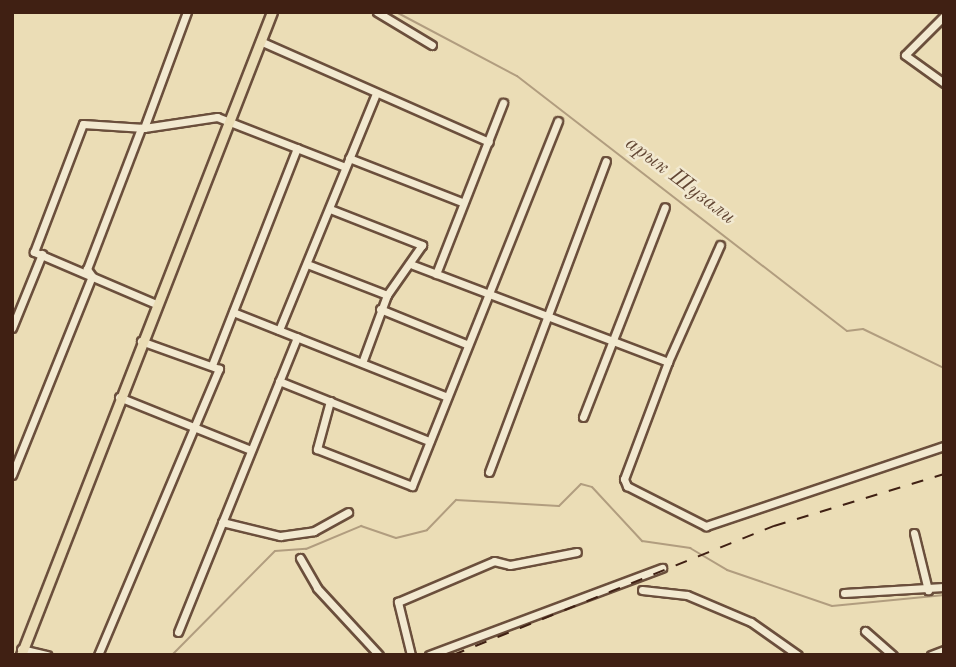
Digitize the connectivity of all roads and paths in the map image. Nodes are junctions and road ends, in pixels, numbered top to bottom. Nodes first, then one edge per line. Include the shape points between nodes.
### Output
1 (187, 12) edge
2 (272, 12) edge
3 (377, 12) edge
4 (944, 16) edge
5 (260, 41) junction
6 (432, 46) dead end
7 (944, 83) edge
8 (375, 96) junction
9 (503, 103) dead end
10 (229, 120) junction
11 (558, 121) dead end
12 (142, 128) junction
13 (489, 142) junction
14 (297, 148) junction
15 (349, 158) junction
16 (606, 161) dead end
17 (345, 167) junction
18 (462, 202) junction
19 (665, 207) dead end
20 (330, 209) junction
21 (720, 246) dead end
22 (42, 254) junction
23 (307, 264) junction
24 (413, 265) junction
25 (436, 274) junction
26 (92, 276) junction
27 (487, 293) junction
28 (387, 295) junction
29 (156, 304) junction
30 (380, 309) junction
31 (233, 312) junction
32 (547, 317) junction
33 (12, 328) edge
34 (279, 330) junction
35 (296, 337) junction
36 (141, 341) junction
37 (612, 342) junction
38 (466, 344) junction
39 (668, 362) junction
40 (362, 363) junction
41 (212, 365) junction
42 (279, 381) junction
43 (445, 396) junction
44 (119, 397) junction
45 (330, 401) junction
46 (583, 417) dead end
47 (194, 426) junction
48 (429, 441) junction
49 (944, 446) edge
50 (251, 450) junction
51 (489, 472) dead end
52 (12, 475) edge
53 (348, 512) dead end
54 (222, 522) junction
55 (914, 533) dead end
56 (577, 552) dead end
57 (300, 558) dead end
58 (662, 568) dead end
59 (944, 587) edge
60 (642, 590) dead end
61 (928, 590) junction
62 (844, 593) dead end
63 (865, 631) dead end
64 (178, 632) dead end
65 (19, 649) edge
66 (944, 650) edge
67 (47, 655) edge
68 (98, 655) edge
69 (379, 655) edge
70 (411, 655) edge
71 (429, 655) edge
72 (798, 655) edge
73 (893, 655) edge
74 (931, 655) edge

1 - 12 street
2 - 5 main road
3 - 6 street
4 - 7 street via 905,55
5 - 8 street via 367,85
5 - 10 main road
8 - 13 street
8 - 15 street
9 - 13 street
10 - 12 street
10 - 14 street
10 - 29 main road
11 - 27 street
12 - 22 street via 83,124 34,252
12 - 26 street via 86,269
13 - 18 street
14 - 17 street
14 - 31 street
15 - 17 street
15 - 18 street
16 - 32 street
17 - 20 street
18 - 25 street
19 - 37 street
20 - 23 street
20 - 24 street via 422,246
21 - 39 street
22 - 26 street
22 - 33 street
23 - 28 street
23 - 34 street
24 - 25 street
24 - 28 street
25 - 27 street
26 - 29 street
26 - 52 street
27 - 32 street
27 - 38 street
28 - 30 street
29 - 36 main road
30 - 38 street
30 - 40 street
31 - 34 street
31 - 41 street
32 - 37 street
32 - 51 street
34 - 35 street
35 - 40 street
35 - 42 street
36 - 41 street
36 - 44 main road
37 - 39 street
37 - 46 street
38 - 43 street
39 - 49 street via 624,479 706,526
40 - 43 street
41 - 47 street via 219,369
42 - 45 street
42 - 50 street
43 - 48 street
44 - 47 street
44 - 65 main road
45 - 48 street
45 - 48 street via 317,449 412,486
47 - 50 street
47 - 68 street
50 - 54 street
53 - 54 street via 314,531 280,536
54 - 64 street
55 - 61 street
56 - 70 street via 510,565 494,561 398,602
57 - 69 street via 317,588
58 - 71 street
59 - 61 street
60 - 72 street via 687,595 751,622
61 - 62 street
63 - 73 street
65 - 67 street
66 - 74 street

